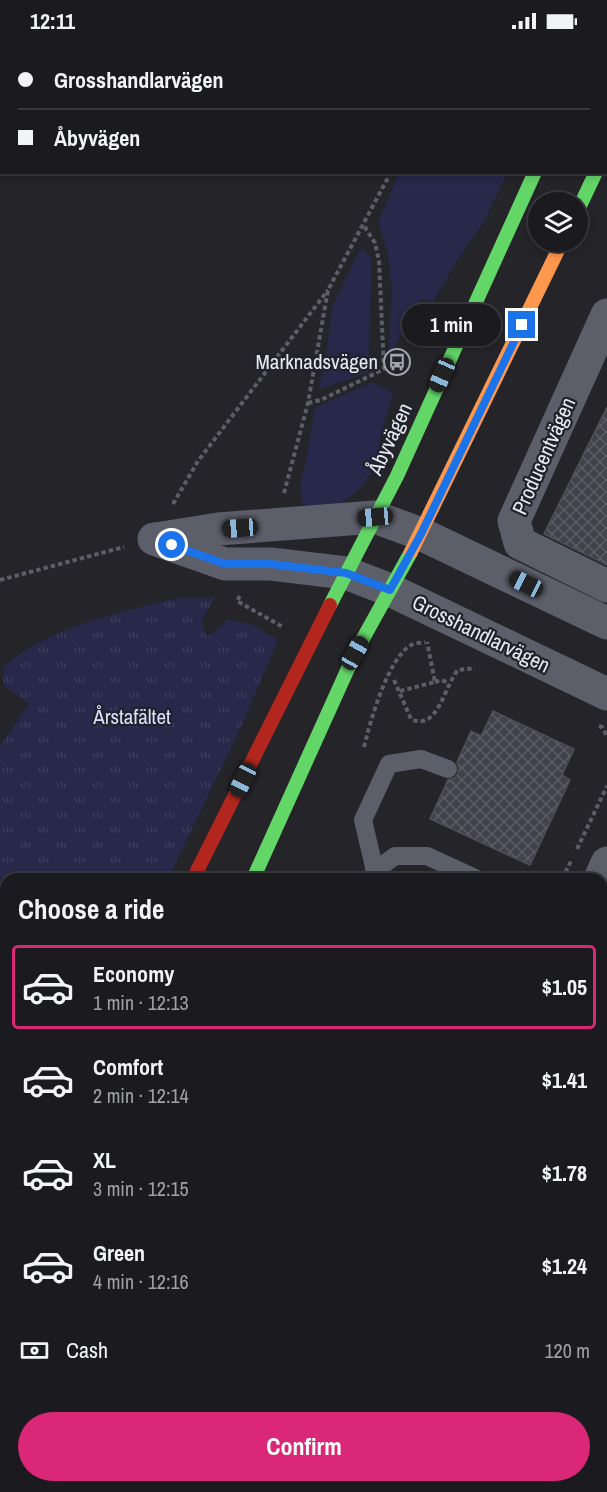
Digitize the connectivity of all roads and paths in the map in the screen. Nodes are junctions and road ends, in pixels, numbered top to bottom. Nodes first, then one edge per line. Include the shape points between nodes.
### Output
1 (390, 174) edge
2 (534, 174) edge
3 (595, 174) edge
4 (587, 192) edge
5 (363, 224) junction
6 (557, 252) edge
7 (328, 290) junction
8 (607, 315) edge
9 (308, 404) junction
10 (281, 503) dead end
11 (375, 517) junction
12 (421, 534) junction
13 (154, 539) junction
14 (346, 573) junction
15 (0, 580) edge
16 (607, 586) edge
17 (390, 590) junction
18 (237, 602) dead end
19 (607, 623) edge
20 (283, 627) dead end
21 (427, 641) dead end
22 (428, 649) dead end
23 (480, 669) dead end
24 (394, 680) dead end
25 (435, 682) junction
26 (449, 683) junction
27 (400, 691) junction
28 (607, 694) edge
29 (592, 722) dead end
30 (607, 736) edge
31 (364, 747) dead end
32 (448, 770) dead end
33 (607, 786) edge
34 (196, 873) edge
35 (256, 873) edge
36 (373, 873) edge
37 (375, 873) edge
38 (464, 873) edge
39 (565, 873) edge

1 - 5 path
2 - 11 main road, Åbyvägen
3 - 4 main road
5 - 7 path
5 - 9 path via 375,243 379,261 384,369
6 - 12 main road
7 - 9 path
7 - 13 path via 198,461
8 - 16 street, Producentvägen via 514,521 520,543
9 - 10 path
11 - 12 street
11 - 13 street via 218,529
11 - 14 main road, Åbyvägen
12 - 17 main road
12 - 19 street
13 - 14 street, Grosshandlarvägen via 225,564 271,564
13 - 15 path
14 - 17 street, Grosshandlarvägen
14 - 34 main road, Åbyvägen
17 - 28 street, Grosshandlarvägen
17 - 35 main road via 355,653
18 - 20 path
21 - 31 path via 411,645 399,657 373,709
22 - 25 path
23 - 26 path via 458,670
24 - 27 path
25 - 26 path
25 - 27 path
26 - 27 path via 432,718 426,722 411,719
29 - 30 path via 602,727
32 - 36 lane via 421,759 389,764 363,820
33 - 39 path
37 - 38 lane via 395,856 427,856

